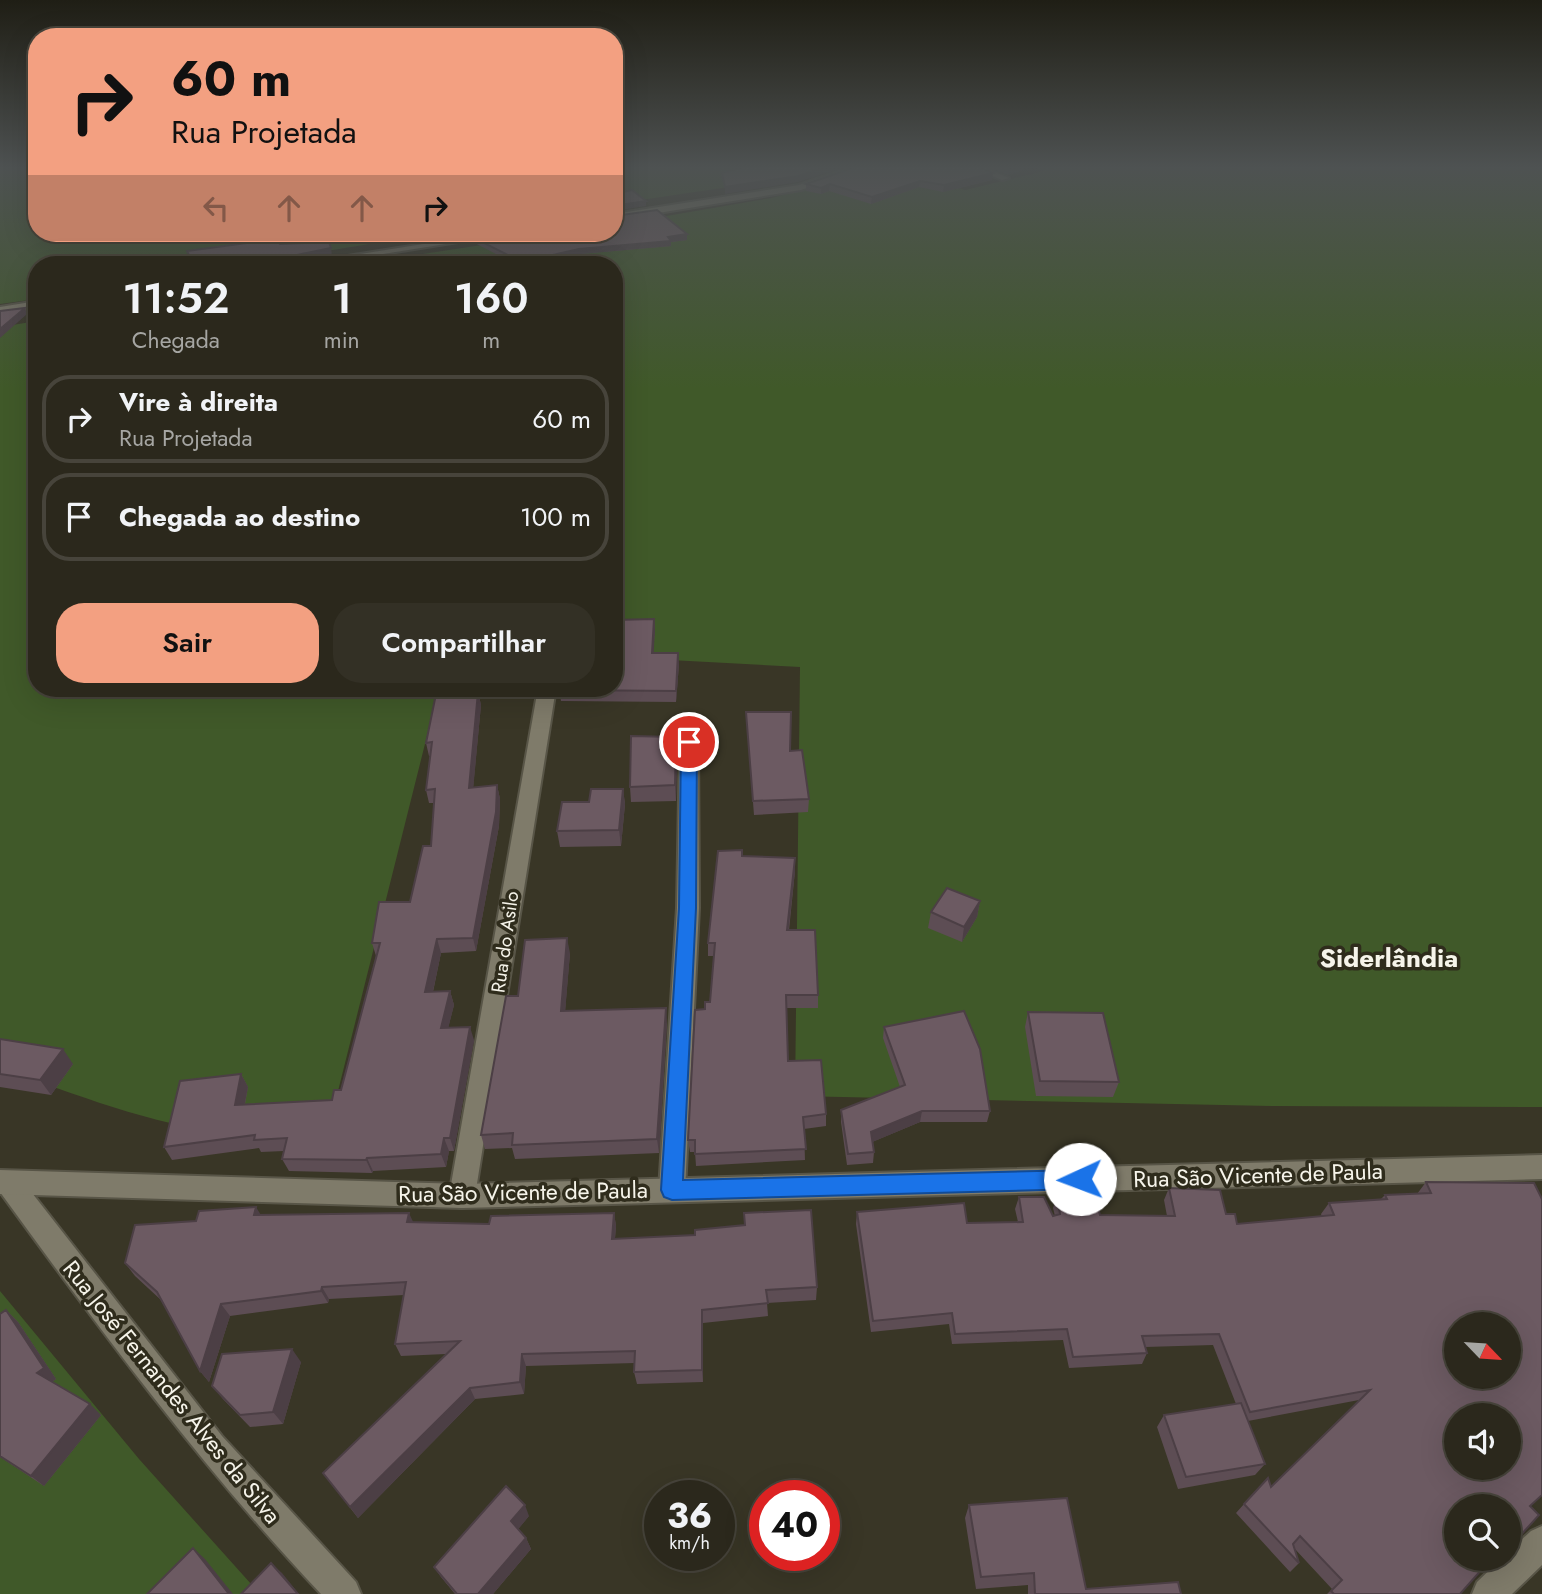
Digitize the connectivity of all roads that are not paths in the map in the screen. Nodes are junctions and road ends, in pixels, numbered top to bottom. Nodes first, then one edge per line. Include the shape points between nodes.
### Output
1 (450, 242) edge
2 (356, 256) edge
3 (28, 305) edge
4 (0, 310) edge
5 (545, 697) edge
6 (689, 742) dead end
7 (1542, 1167) edge
8 (4, 1183) edge
9 (672, 1190) junction
10 (462, 1196) junction
11 (1542, 1542) edge
12 (344, 1594) edge
13 (1489, 1594) edge

1 - 2 street
3 - 4 street
5 - 10 street, Rua do Asilo
6 - 9 street via 688,908
7 - 9 street, Rua São Vicente de Paula
8 - 10 street, Rua São Vicente de Paula
8 - 12 street, Rua José Fernandes Alves da Silva via 242,1486
9 - 10 street, Rua São Vicente de Paula
11 - 13 street

